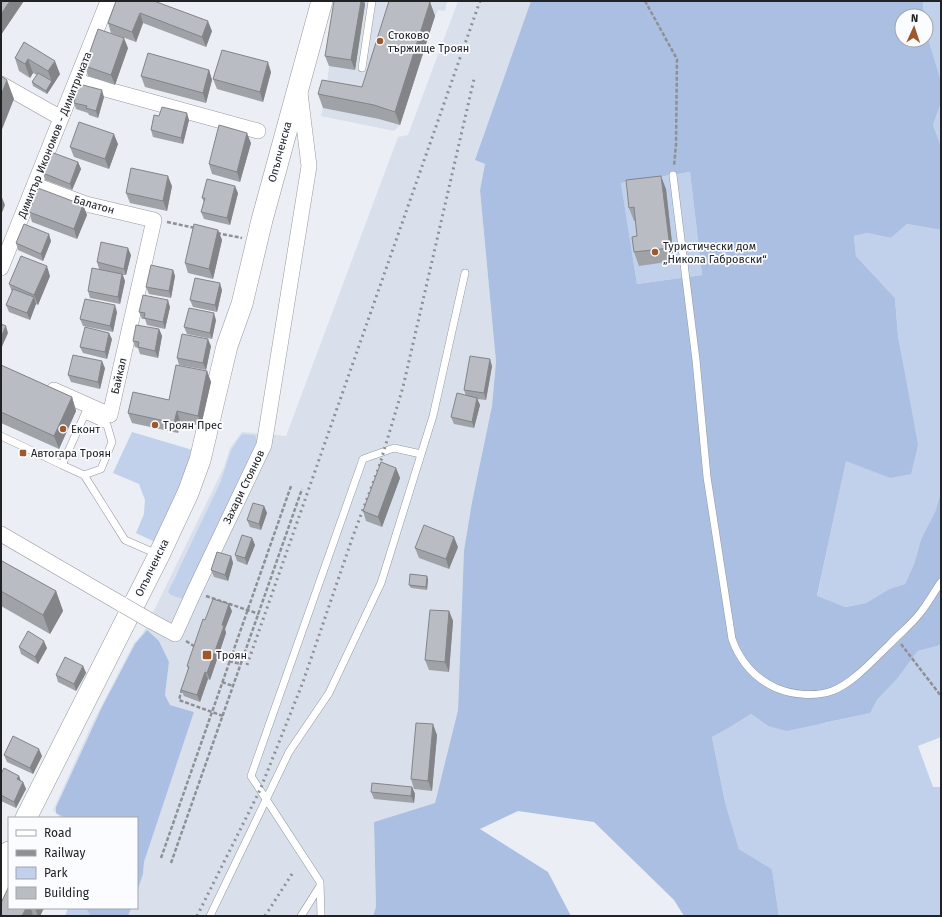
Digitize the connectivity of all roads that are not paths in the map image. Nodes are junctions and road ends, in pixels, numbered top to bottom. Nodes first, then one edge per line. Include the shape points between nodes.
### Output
1 (108, 1) edge
2 (322, 1) edge
3 (372, 1) edge
4 (362, 68) dead end
5 (76, 80) junction
6 (1, 84) edge
7 (299, 84) junction
8 (61, 118) junction
9 (258, 131) dead end
10 (673, 175) road end
11 (35, 185) junction
12 (154, 220) joint
13 (1, 268) edge
14 (465, 273) dead end
15 (242, 304) junction
16 (42, 385) edge
17 (87, 410) junction
18 (1, 436) edge
19 (421, 454) junction
20 (62, 465) junction
21 (84, 475) junction
22 (1, 534) edge
23 (159, 555) junction
24 (941, 582) edge
25 (266, 799) junction
26 (27, 817) edge
27 (43, 817) edge
28 (8, 854) edge
29 (1, 868) edge
30 (8, 884) edge
31 (320, 885) junction
32 (1, 898) edge
33 (210, 916) edge
34 (301, 916) edge
35 (321, 916) edge

1 - 5 street, Димитър Икономов - Димитриката
2 - 7 street, Опълченска
3 - 4 lane
5 - 8 street, Димитър Икономов - Димитриката
5 - 9 street
6 - 8 street
7 - 15 street, Опълченска
7 - 22 street, Захари Стоянов, bridge via 309,166 264,445 175,634
8 - 11 street, Димитър Икономов - Димитриката
10 - 24 lane via 696,360 707,477 732,640 737,652 751,671 769,685 791,693 812,694 833,690 864,668 896,637 921,612
11 - 12 street, Балатон via 86,204
11 - 13 street, Димитър Икономов - Димитриката
12 - 17 street, Байкал via 110,415
14 - 19 lane via 433,416
15 - 23 street, Опълченска via 227,346 200,460 188,493
15 - 27 street, Опълченска via 240,350 213,464 201,498
16 - 17 street, Байкал
17 - 20 lane
17 - 21 lane via 107,425 112,442 101,469
18 - 20 lane
19 - 25 lane via 381,583 329,693 289,752
19 - 25 lane via 394,448 363,459 251,776
20 - 21 lane
21 - 23 lane via 125,540
23 - 26 street, Опълченска
25 - 31 lane
25 - 33 lane
28 - 29 street
30 - 32 street
31 - 34 lane
31 - 35 lane

